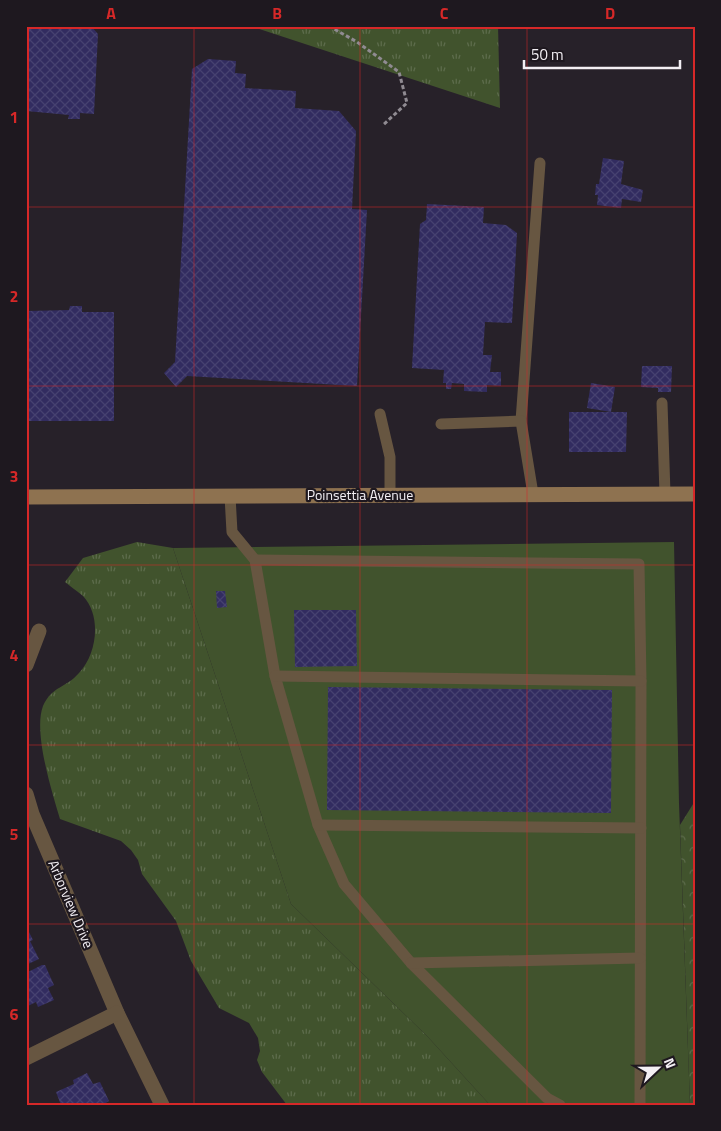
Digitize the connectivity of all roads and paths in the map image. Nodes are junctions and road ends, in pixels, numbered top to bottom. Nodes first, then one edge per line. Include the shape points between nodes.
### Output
1 (329, 26) edge
2 (383, 125) dead end
3 (540, 163) dead end
4 (662, 404) dead end
5 (380, 414) dead end
6 (521, 421) junction
7 (441, 424) dead end
8 (532, 494) junction
9 (665, 494) junction
10 (695, 494) edge
11 (390, 495) junction
12 (230, 496) junction
13 (26, 497) edge
14 (255, 560) junction
15 (39, 631) dead end
16 (26, 665) edge
17 (275, 676) junction
18 (641, 681) junction
19 (26, 794) edge
20 (318, 824) junction
21 (640, 828) junction
22 (640, 958) junction
23 (411, 963) junction
24 (117, 1013) junction
25 (26, 1058) edge
26 (162, 1105) edge
27 (560, 1105) edge
28 (640, 1105) edge

1 - 2 path via 399,72 408,103
3 - 6 lane
4 - 9 lane
5 - 11 lane via 390,457
6 - 7 lane
6 - 8 lane
8 - 9 main road, Poinsettia Avenue
8 - 11 main road, Poinsettia Avenue
9 - 10 main road, Poinsettia Avenue
11 - 12 main road, Poinsettia Avenue
12 - 13 main road, Poinsettia Avenue
12 - 14 lane via 232,532
14 - 17 lane
14 - 18 lane via 639,564
15 - 16 street
17 - 18 lane
17 - 20 lane
18 - 21 lane
19 - 24 street, Arborview Drive
20 - 21 lane
20 - 23 lane via 344,884
21 - 22 lane
22 - 23 lane
22 - 28 lane
23 - 27 lane via 547,1098
24 - 25 street
24 - 26 street, Arborview Drive

